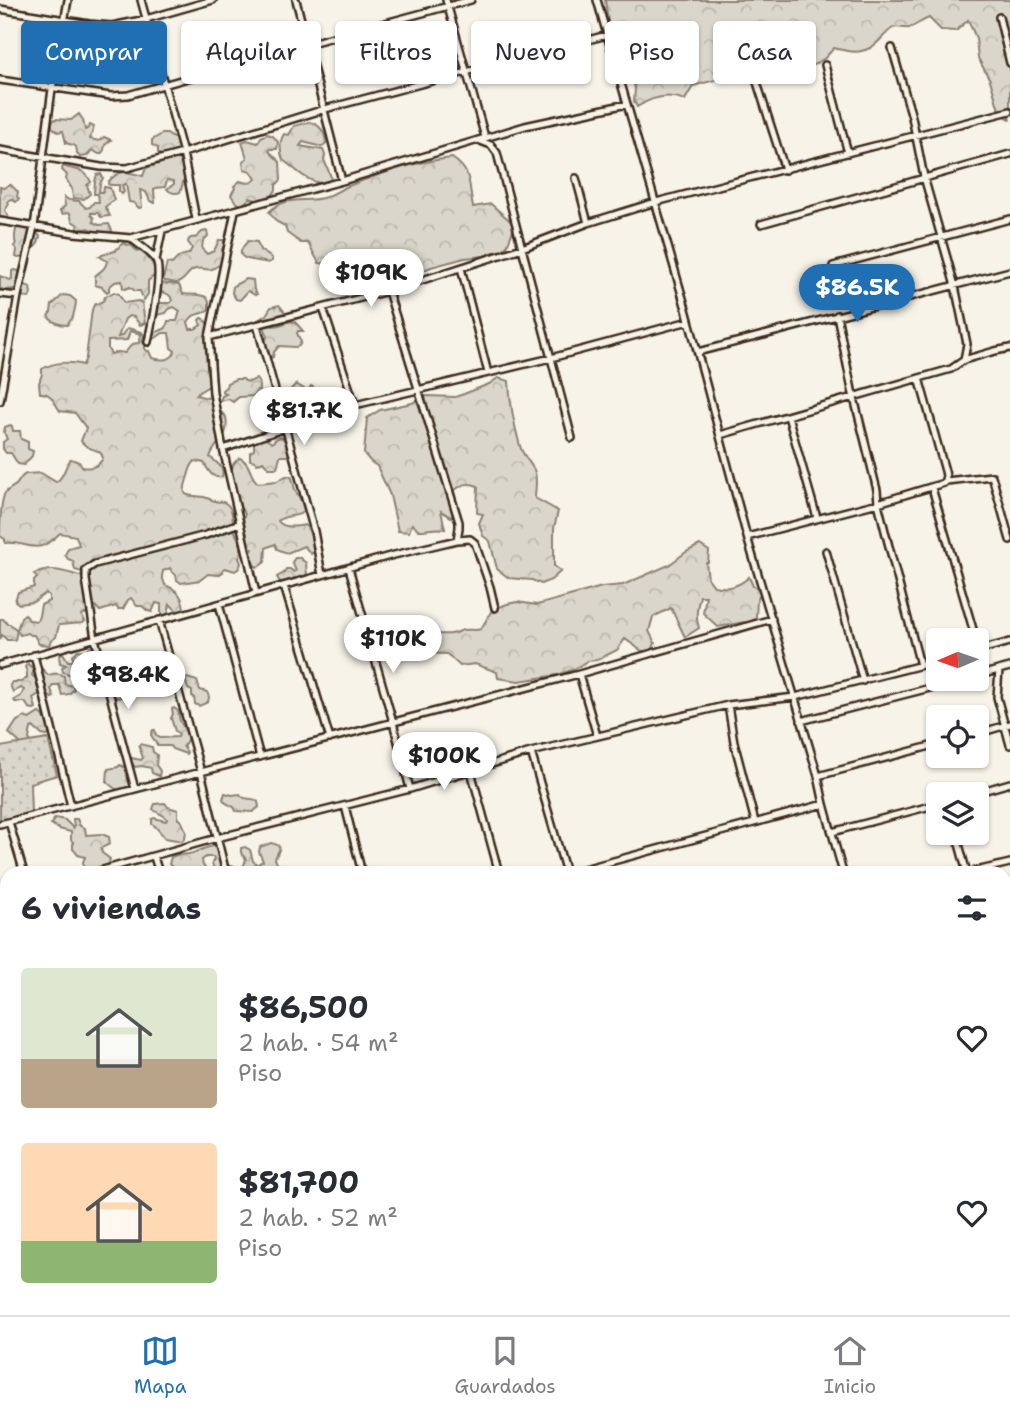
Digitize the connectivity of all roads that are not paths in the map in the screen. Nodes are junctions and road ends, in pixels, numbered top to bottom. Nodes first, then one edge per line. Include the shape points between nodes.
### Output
1 (68, 0) edge
2 (141, 0) edge
3 (213, 0) edge
4 (296, 0) edge
5 (471, 0) edge
6 (597, 0) edge
7 (447, 3) edge
8 (0, 9) edge
9 (999, 17) dead end
10 (146, 19) junction
11 (64, 20) junction
12 (301, 21) edge
13 (605, 28) edge
14 (605, 36) edge
15 (321, 40) edge
16 (892, 48) dead end
17 (1010, 63) edge
18 (825, 65) dead end
19 (466, 73) junction
20 (0, 80) edge
21 (181, 80) edge
22 (317, 84) edge
23 (621, 84) edge
24 (758, 84) edge
25 (165, 85) junction
26 (52, 89) junction
27 (627, 104) junction
28 (324, 109) junction
29 (1010, 111) edge
30 (915, 135) junction
31 (485, 137) junction
32 (475, 140) junction
33 (0, 150) edge
34 (183, 153) junction
35 (848, 153) junction
36 (1010, 154) edge
37 (43, 157) junction
38 (785, 170) junction
39 (924, 177) junction
40 (576, 178) dead end
41 (342, 181) junction
42 (656, 202) junction
43 (235, 211) junction
44 (196, 219) junction
45 (1010, 219) edge
46 (0, 221) edge
47 (588, 223) junction
48 (761, 224) dead end
49 (34, 226) junction
50 (162, 231) junction
51 (941, 236) junction
52 (131, 238) junction
53 (522, 248) junction
54 (156, 260) junction
55 (833, 266) dead end
56 (461, 268) junction
57 (1010, 271) edge
58 (955, 286) junction
59 (388, 291) junction
60 (0, 294) edge
61 (18, 296) junction
62 (323, 308) junction
63 (836, 315) junction
64 (689, 321) junction
65 (257, 325) junction
66 (209, 337) junction
67 (148, 342) dead end
68 (1010, 348) edge
69 (698, 352) junction
70 (8, 355) junction
71 (551, 358) junction
72 (0, 360) edge
73 (964, 360) junction
74 (488, 373) junction
75 (919, 378) junction
76 (419, 391) junction
77 (854, 397) junction
78 (0, 401) edge
79 (355, 405) junction
80 (788, 416) junction
81 (285, 428) junction
82 (720, 435) junction
83 (572, 438) dead end
84 (223, 449) junction
85 (946, 481) junction
86 (932, 488) junction
87 (878, 503) junction
88 (817, 518) junction
89 (240, 523) junction
90 (747, 537) junction
91 (457, 540) junction
92 (1010, 540) edge
93 (826, 551) dead end
94 (349, 568) junction
95 (322, 575) junction
96 (284, 586) junction
97 (256, 593) junction
98 (219, 604) junction
99 (495, 608) dead end
100 (772, 619) junction
101 (159, 620) junction
102 (972, 628) edge
103 (95, 639) junction
104 (1010, 642) edge
105 (989, 647) edge
106 (34, 655) junction
107 (926, 664) edge
108 (0, 665) edge
109 (920, 665) junction
110 (1010, 667) edge
111 (999, 670) junction
112 (989, 673) edge
113 (579, 674) junction
114 (863, 681) junction
115 (926, 689) edge
116 (794, 697) junction
117 (728, 705) junction
118 (801, 721) junction
119 (393, 722) junction
120 (1007, 725) edge
121 (989, 730) edge
122 (597, 736) junction
123 (330, 739) junction
124 (1010, 745) edge
125 (926, 747) edge
126 (531, 752) junction
127 (260, 757) junction
128 (471, 771) junction
129 (201, 772) junction
130 (818, 776) junction
131 (1010, 783) edge
132 (135, 789) junction
133 (410, 789) junction
134 (989, 789) edge
135 (824, 804) junction
136 (71, 806) junction
137 (345, 806) junction
138 (926, 807) edge
139 (9, 822) junction
140 (755, 822) junction
141 (0, 824) edge
142 (832, 832) junction
143 (217, 838) junction
144 (959, 845) edge
145 (154, 857) junction
146 (22, 866) edge
147 (119, 866) edge
148 (157, 866) edge
149 (224, 866) edge
150 (360, 866) edge
151 (497, 866) edge
152 (566, 866) edge
153 (606, 866) edge
154 (842, 866) edge
155 (965, 866) edge

1 - 11 street
2 - 10 street
3 - 10 street
4 - 12 street
5 - 7 street
6 - 13 street
7 - 15 street
7 - 19 street
8 - 11 street
9 - 17 street
10 - 11 street via 112,26
10 - 25 street
11 - 26 street
14 - 19 street
16 - 30 street
18 - 35 street
19 - 28 street
19 - 31 street
20 - 26 street
21 - 25 street
22 - 28 street
23 - 27 street
24 - 38 street
25 - 26 street via 119,96
25 - 34 street
26 - 37 street
27 - 31 street
27 - 42 street
28 - 34 street
28 - 41 street
29 - 30 street
30 - 35 street
30 - 39 street
31 - 32 street
32 - 41 street
32 - 53 street via 491,145 497,153
33 - 37 street
34 - 37 street via 127,168
34 - 44 street
35 - 38 street
36 - 39 street
37 - 49 street
38 - 42 street
39 - 48 street
39 - 51 street
40 - 47 street
41 - 43 street
42 - 47 street
42 - 64 street
43 - 44 street
43 - 66 street
44 - 50 street
45 - 51 street
46 - 49 street
47 - 53 street
49 - 52 street
49 - 61 street
50 - 52 street
50 - 54 street
51 - 55 street
51 - 58 street
52 - 54 street
53 - 56 street
53 - 71 street
54 - 67 street
56 - 59 street
56 - 74 street
57 - 58 street
58 - 63 street
58 - 73 street via 967,344
59 - 62 street
59 - 76 street
60 - 61 street
61 - 70 street
62 - 65 street
62 - 79 street
63 - 69 street
63 - 77 street
64 - 69 street
64 - 71 street
65 - 66 street
65 - 81 street
66 - 84 street
68 - 73 street
69 - 82 street
70 - 72 street
70 - 78 street
71 - 74 street
71 - 83 street
73 - 75 street via 951,369
74 - 76 street
75 - 77 street
75 - 85 street
76 - 79 street
76 - 91 street via 459,522
77 - 80 street
77 - 87 street
79 - 81 street
80 - 82 street
80 - 88 street
81 - 84 street
81 - 95 street
82 - 90 street
84 - 89 street
85 - 86 street
85 - 92 street via 992,476
86 - 87 street
86 - 102 street
87 - 88 street
87 - 109 street
88 - 90 street
89 - 97 street
89 - 103 street via 88,569
90 - 100 street
91 - 94 street
91 - 99 street via 475,543
93 - 114 street
94 - 95 street
94 - 119 street
95 - 96 street
96 - 97 street
96 - 123 street
97 - 98 street
98 - 101 street
98 - 127 street
100 - 113 street
100 - 116 street
101 - 103 street
101 - 129 street
103 - 106 street
103 - 132 street
104 - 105 street
106 - 108 street
106 - 136 street
107 - 109 street
109 - 114 street
110 - 111 street
111 - 112 street
111 - 120 street via 996,691
113 - 119 street
113 - 122 street
114 - 116 street
115 - 118 street
116 - 117 street
116 - 118 street
117 - 122 street
117 - 140 street
118 - 130 street
119 - 123 street
119 - 133 street
120 - 121 street
120 - 124 street
122 - 126 street
123 - 127 street
125 - 130 street
126 - 128 street
126 - 152 street
127 - 129 street
128 - 133 street
128 - 151 street
129 - 132 street
129 - 143 street
130 - 135 street
131 - 134 street
132 - 136 street
133 - 137 street
135 - 140 street
135 - 142 street
136 - 139 street
137 - 143 street
137 - 150 street
138 - 142 street
139 - 141 street
139 - 146 street
140 - 153 street
142 - 154 street
143 - 145 street
143 - 149 street
144 - 155 street
145 - 147 street
145 - 148 street

